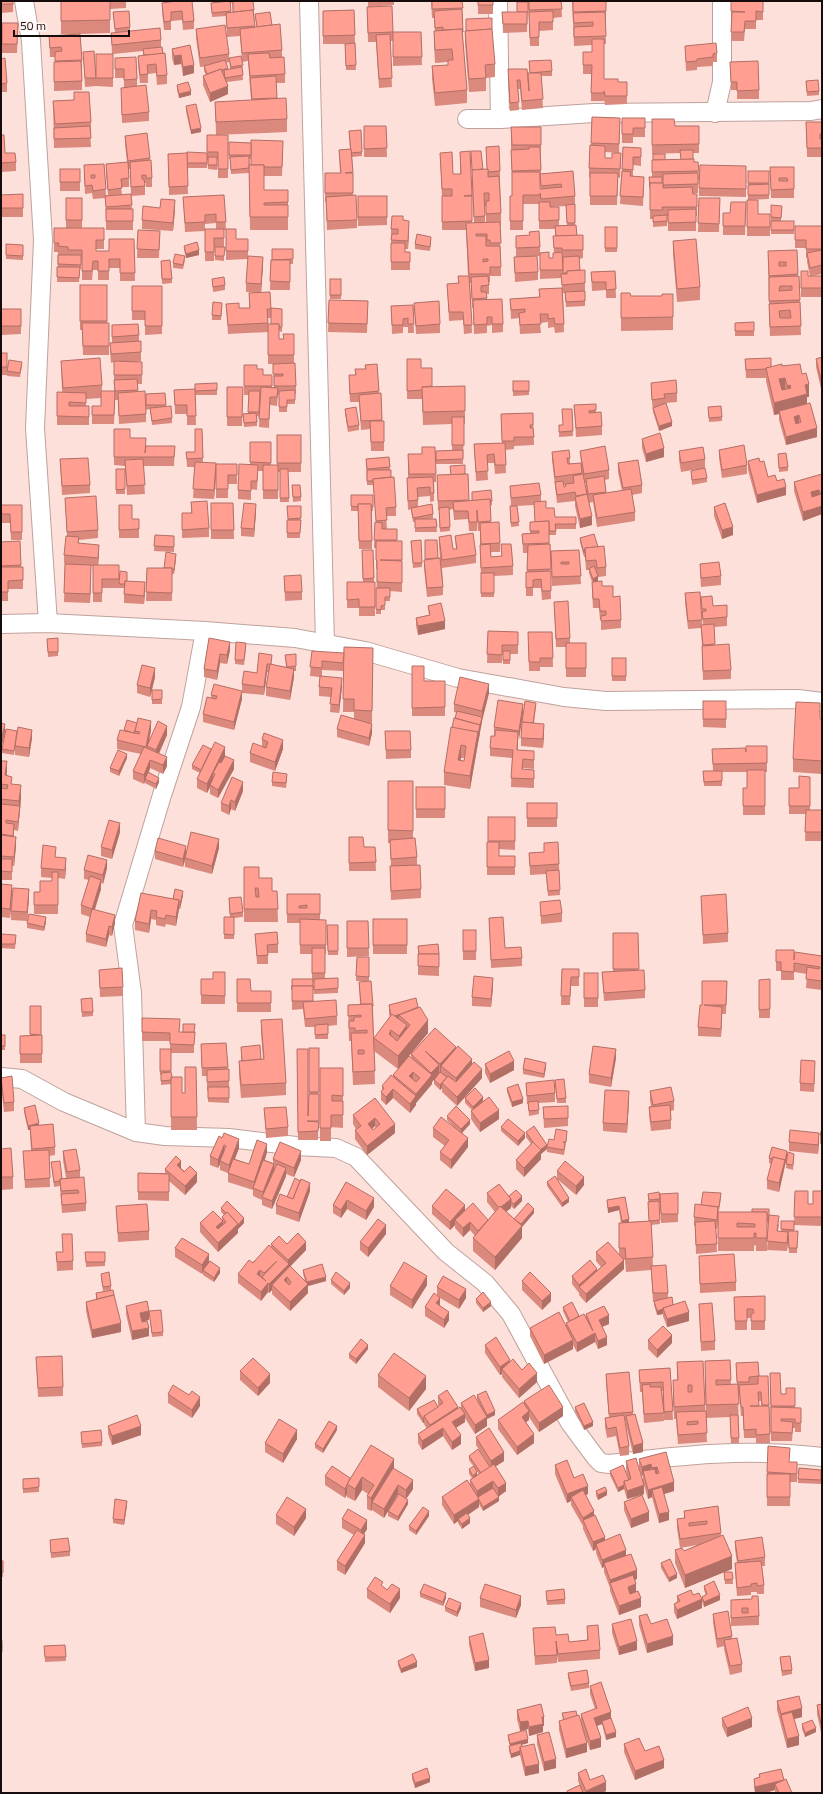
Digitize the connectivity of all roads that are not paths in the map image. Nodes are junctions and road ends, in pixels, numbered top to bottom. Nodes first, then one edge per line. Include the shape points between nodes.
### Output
1 (24, 1) edge
2 (309, 1) edge
3 (498, 1) edge
4 (722, 1) edge
5 (822, 110) edge
6 (715, 113) junction
7 (467, 119) dead end
8 (500, 119) junction
9 (48, 623) junction
10 (1, 624) edge
11 (205, 631) junction
12 (325, 644) junction
13 (822, 702) edge
14 (1, 1077) edge
15 (136, 1132) junction
16 (822, 1458) edge

1 - 9 street via 31,41 43,240 35,428
2 - 12 street
3 - 8 street
4 - 6 street via 722,82
5 - 6 street
6 - 8 street via 594,113
7 - 8 street
9 - 10 street
9 - 11 street
11 - 12 street via 295,638
11 - 15 street via 191,706 123,925 132,993
12 - 13 street via 365,651 458,678 564,697 606,701
14 - 15 street via 22,1080 64,1102
15 - 16 street via 336,1148 356,1157 446,1252 485,1283 511,1314 570,1423 601,1463 718,1452 788,1453

